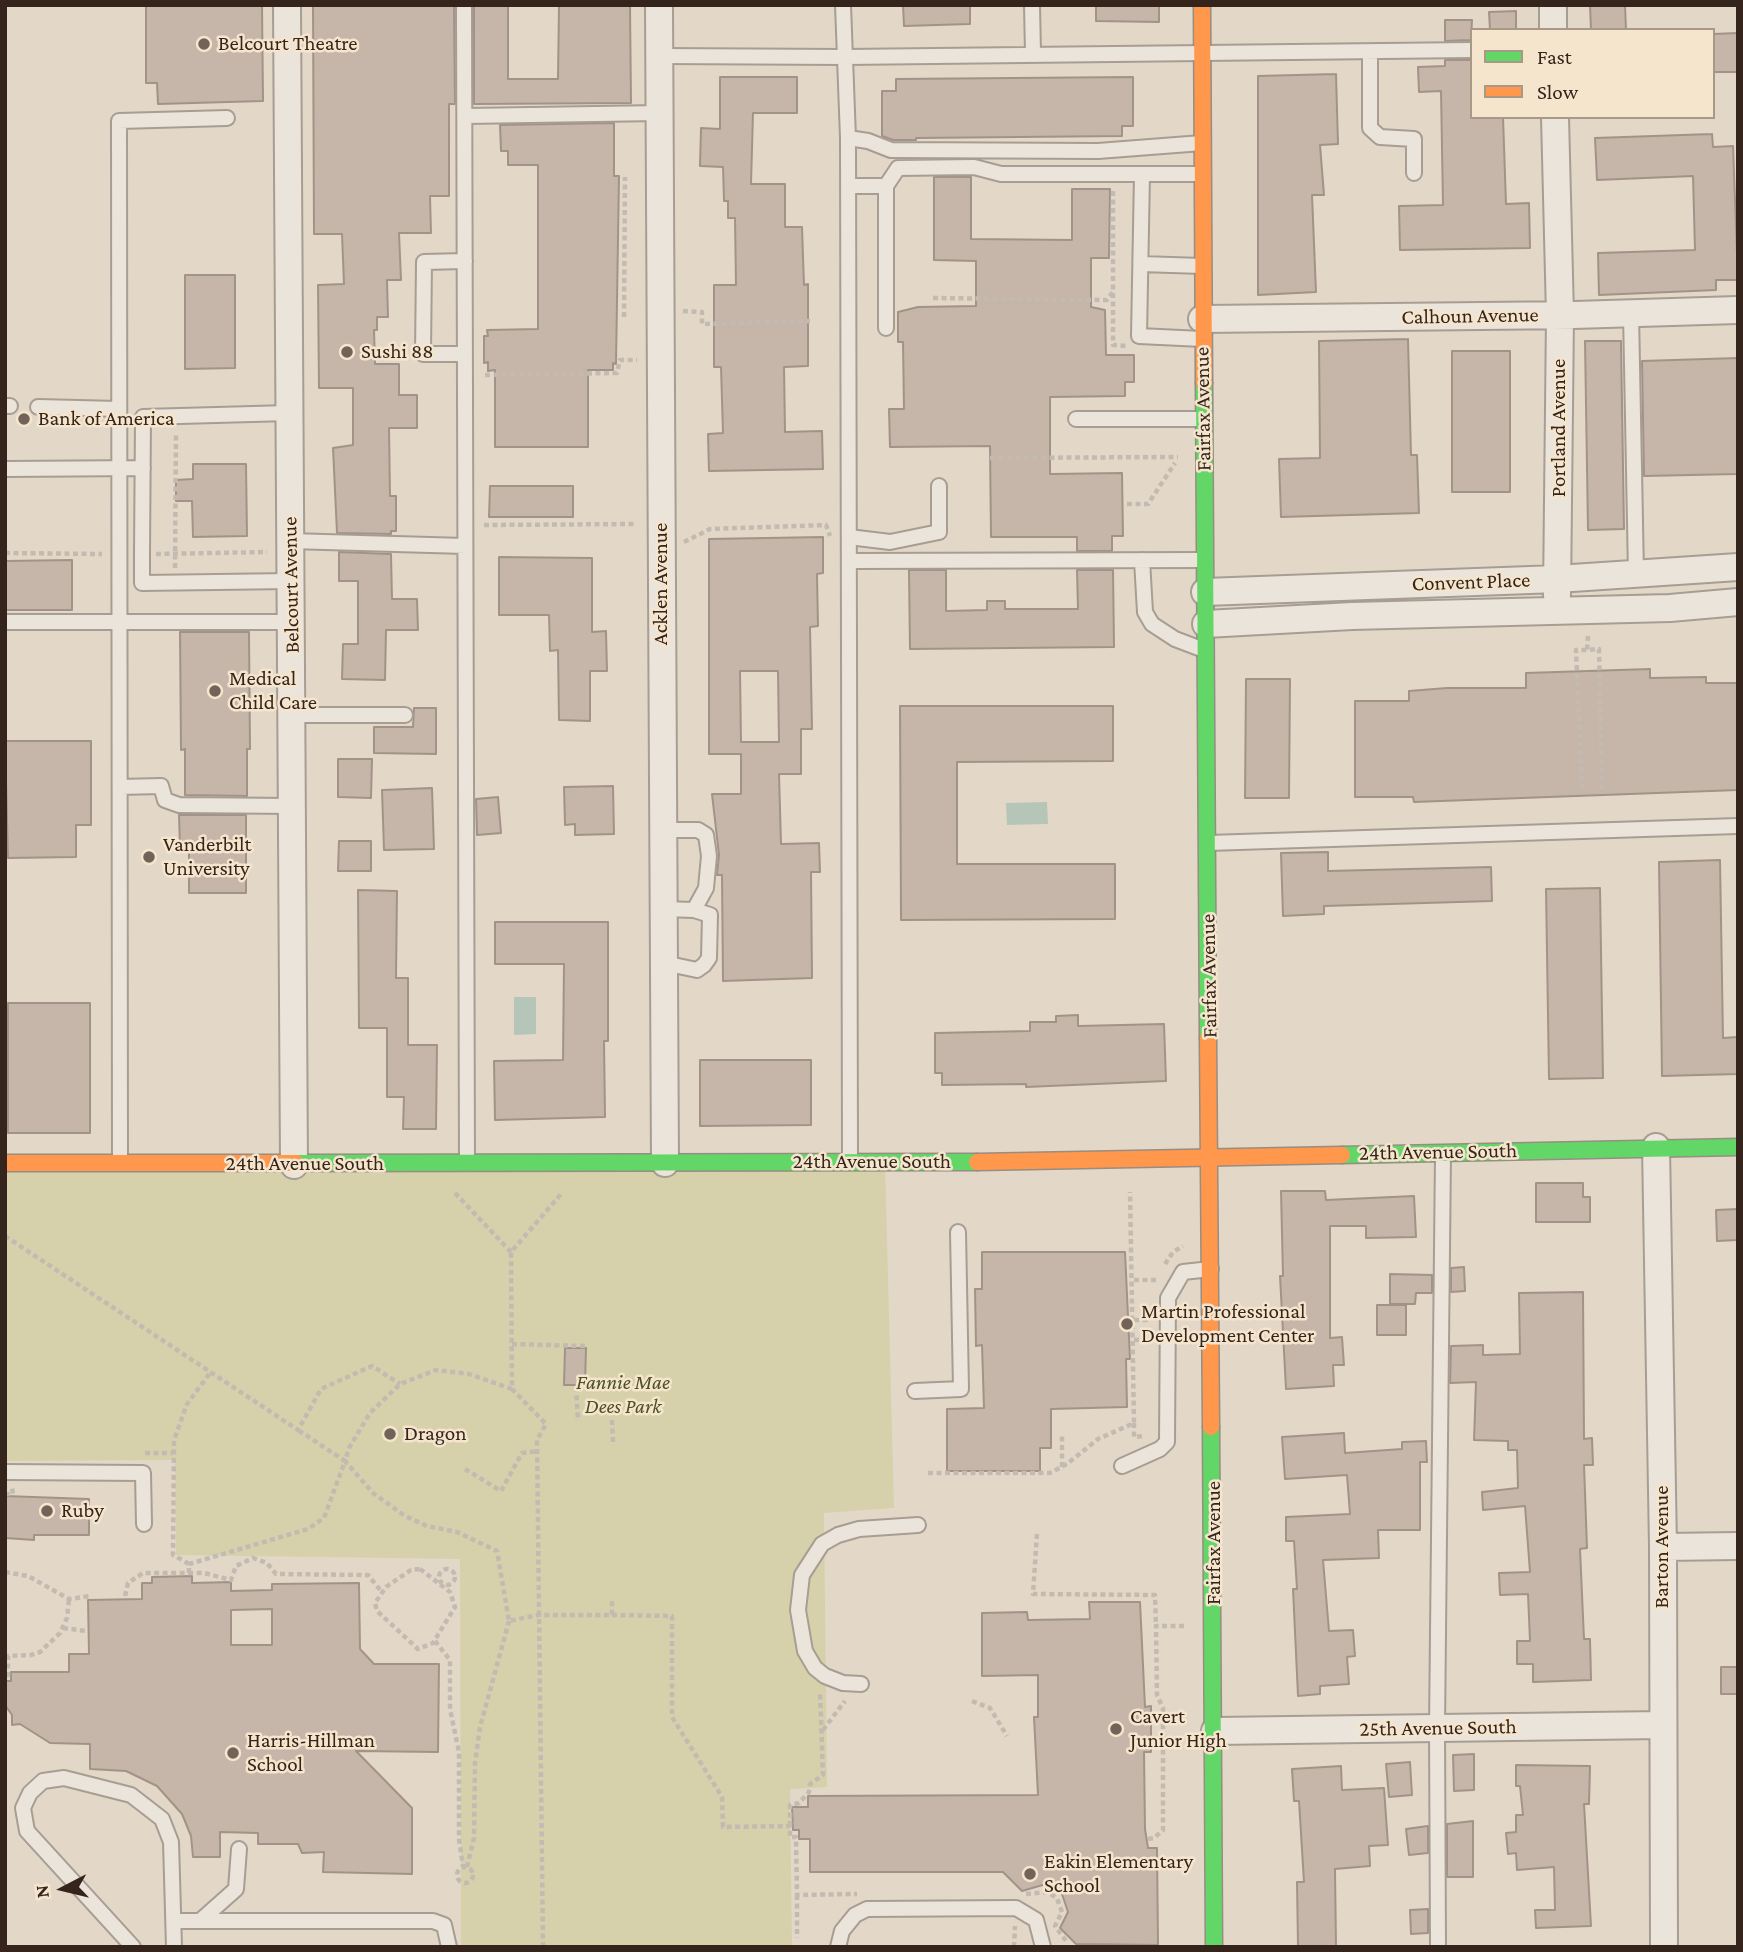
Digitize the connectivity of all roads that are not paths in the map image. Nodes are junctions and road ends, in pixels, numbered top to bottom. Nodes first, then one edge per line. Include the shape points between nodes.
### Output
1 (287, 5) edge
2 (464, 5) edge
3 (659, 5) edge
4 (843, 5) edge
5 (1032, 5) edge
6 (1202, 5) edge
7 (1553, 5) edge
8 (1553, 28) edge
9 (1470, 50) edge
10 (1202, 52) junction
11 (1370, 52) junction
12 (1033, 54) junction
13 (660, 56) junction
14 (845, 57) junction
15 (660, 113) junction
16 (466, 116) junction
17 (227, 118) dead end
18 (1555, 119) edge
19 (848, 138) junction
20 (1203, 143) junction
21 (1414, 173) dead end
22 (1142, 174) junction
23 (1203, 174) junction
24 (848, 186) junction
25 (886, 186) junction
26 (465, 261) junction
27 (1141, 264) junction
28 (1202, 266) junction
29 (1738, 310) edge
30 (1631, 313) junction
31 (1560, 315) junction
32 (886, 328) dead end
33 (1202, 329) junction
34 (465, 354) junction
35 (38, 407) dead end
36 (119, 413) junction
37 (289, 413) junction
38 (143, 417) junction
39 (1076, 419) dead end
40 (1203, 419) junction
41 (120, 468) junction
42 (142, 468) junction
43 (5, 470) edge
44 (939, 486) dead end
45 (849, 537) junction
46 (279, 546) junction
47 (465, 546) junction
48 (1142, 560) junction
49 (1205, 560) junction
50 (849, 561) junction
51 (1738, 568) edge
52 (1636, 574) junction
53 (1557, 579) junction
54 (291, 582) junction
55 (1205, 593) junction
56 (1738, 602) edge
57 (1557, 612) junction
58 (5, 622) edge
59 (120, 622) junction
60 (292, 622) junction
61 (1206, 637) junction
62 (293, 715) junction
63 (405, 715) dead end
64 (120, 787) junction
65 (293, 806) junction
66 (1738, 826) edge
67 (663, 830) junction
68 (1208, 843) junction
69 (663, 909) junction
70 (694, 910) junction
71 (664, 963) junction
72 (1656, 1147) junction
73 (1738, 1147) edge
74 (1443, 1153) junction
75 (1211, 1155) junction
76 (5, 1163) edge
77 (120, 1163) junction
78 (665, 1163) junction
79 (850, 1163) junction
80 (467, 1164) junction
81 (294, 1165) junction
82 (958, 1232) dead end
83 (1212, 1269) junction
84 (915, 1391) dead end
85 (1122, 1466) dead end
86 (5, 1472) edge
87 (144, 1524) dead end
88 (918, 1525) dead end
89 (1738, 1546) edge
90 (1663, 1547) junction
91 (861, 1684) dead end
92 (1662, 1725) junction
93 (1437, 1728) junction
94 (1215, 1731) junction
95 (239, 1849) dead end
96 (175, 1922) junction
97 (200, 1922) junction
98 (133, 1947) edge
99 (174, 1947) edge
100 (449, 1947) edge
101 (838, 1947) edge
102 (1044, 1947) edge
103 (1214, 1947) edge
104 (1438, 1947) edge
105 (1664, 1947) edge

1 - 37 street, Belcourt Avenue
2 - 16 lane
3 - 13 street, Acklen Avenue
4 - 14 lane
5 - 12 lane
6 - 10 street, Fairfax Avenue
7 - 8 street
9 - 11 lane
10 - 11 lane
10 - 12 lane
10 - 20 street, Fairfax Avenue
11 - 21 lane via 1370,128 1380,137 1414,139
12 - 14 lane
13 - 14 lane
13 - 15 street, Acklen Avenue
14 - 19 lane
15 - 16 lane
15 - 67 street, Acklen Avenue
16 - 26 lane
17 - 36 lane via 119,121
18 - 31 street, Portland Avenue
19 - 20 lane via 891,150 1098,151
19 - 24 lane
20 - 23 street, Fairfax Avenue
22 - 23 lane
22 - 25 lane via 898,168
22 - 27 lane
23 - 28 street, Fairfax Avenue
24 - 25 lane
24 - 45 lane
25 - 32 lane
26 - 34 lane
26 - 34 lane via 424,262 423,354
27 - 28 lane
27 - 33 lane via 1139,336
28 - 33 street, Fairfax Avenue
29 - 30 street, Calhoun Avenue
30 - 31 street, Calhoun Avenue
30 - 52 lane
31 - 33 street, Calhoun Avenue
31 - 53 street, Portland Avenue
33 - 40 street, Fairfax Avenue
34 - 47 lane
35 - 36 lane
36 - 38 lane
36 - 41 lane
37 - 38 lane
37 - 46 street, Belcourt Avenue
38 - 42 lane
39 - 40 lane
40 - 49 street, Fairfax Avenue
41 - 42 lane
41 - 43 lane
41 - 59 lane
42 - 54 lane via 142,583
44 - 45 lane via 939,533 890,542
45 - 50 lane
46 - 47 lane
46 - 54 street, Belcourt Avenue
47 - 80 lane
48 - 49 lane
48 - 50 lane
48 - 61 lane via 1145,612 1152,624 1175,639
49 - 55 street, Fairfax Avenue
50 - 79 lane
51 - 52 street, Convent Place
52 - 53 street, Convent Place
53 - 55 street, Convent Place
53 - 57 street, Portland Avenue
54 - 60 street, Belcourt Avenue
55 - 61 street, Fairfax Avenue
56 - 57 street, Convent Place
57 - 61 street, Convent Place via 1352,616
58 - 59 lane
59 - 60 lane
59 - 64 lane
60 - 62 street, Belcourt Avenue
61 - 68 street, Fairfax Avenue
62 - 63 lane
62 - 65 street, Belcourt Avenue
64 - 65 lane via 161,786 165,800 179,804
64 - 77 lane
65 - 81 street, Belcourt Avenue
66 - 68 lane
67 - 69 street, Acklen Avenue
67 - 70 lane via 698,830 706,835 706,888
68 - 75 street, Fairfax Avenue
69 - 70 lane
69 - 71 street, Acklen Avenue
70 - 71 lane via 710,915 709,958 697,970
71 - 78 street, Acklen Avenue
72 - 73 street, 24th Avenue South
72 - 74 street, 24th Avenue South
72 - 90 street, Barton Avenue
74 - 75 street, 24th Avenue South
74 - 93 lane
75 - 79 street, 24th Avenue South
75 - 83 street, Fairfax Avenue
76 - 77 street, 24th Avenue South
77 - 81 street, 24th Avenue South
78 - 79 street, 24th Avenue South
78 - 80 street, 24th Avenue South
80 - 81 street, 24th Avenue South
82 - 84 lane via 961,1389
83 - 85 lane via 1183,1272 1168,1298 1167,1442
83 - 94 street, Fairfax Avenue
86 - 87 lane via 144,1473
88 - 91 lane via 859,1529 829,1539 802,1575 798,1610 802,1642 815,1668 837,1682
89 - 90 street
90 - 92 street, Barton Avenue
92 - 93 street, 25th Avenue South
92 - 105 street, Barton Avenue
93 - 94 street, 25th Avenue South
93 - 104 lane
94 - 103 street, Fairfax Avenue
95 - 97 lane via 236,1889
96 - 97 lane
96 - 98 lane via 171,1842 162,1819 131,1795 64,1778 43,1781 23,1808 27,1831
96 - 99 lane
97 - 100 lane via 433,1920 444,1926
101 - 102 lane via 842,1931 867,1909 1020,1908 1036,1920

